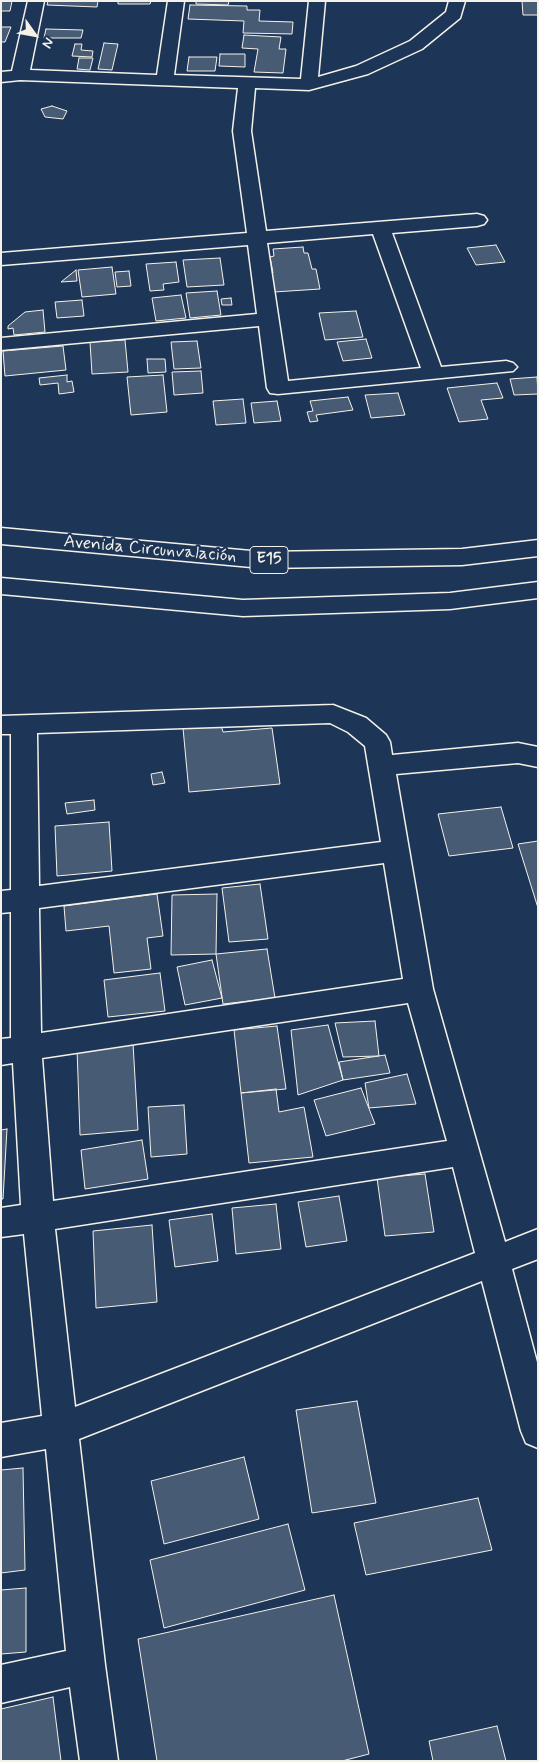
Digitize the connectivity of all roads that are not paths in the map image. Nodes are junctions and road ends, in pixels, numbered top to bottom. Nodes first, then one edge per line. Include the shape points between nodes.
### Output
1 (36, 1) edge
2 (176, 1) edge
3 (317, 1) edge
4 (457, 1) edge
5 (20, 75) junction
6 (1, 77) edge
7 (165, 80) junction
8 (248, 83) junction
9 (309, 85) junction
10 (477, 220) dead end
11 (381, 229) junction
12 (257, 240) junction
13 (1, 259) edge
14 (269, 319) junction
15 (1, 344) edge
16 (506, 367) dead end
17 (433, 374) junction
18 (1, 536) edge
19 (538, 548) edge
20 (1, 586) edge
21 (538, 590) edge
22 (12, 725) edge
23 (538, 757) edge
24 (382, 766) junction
25 (394, 851) junction
26 (12, 901) edge
27 (419, 989) junction
28 (13, 1051) edge
29 (465, 1152) junction
30 (38, 1218) junction
31 (1, 1223) edge
32 (538, 1244) edge
33 (493, 1260) junction
34 (59, 1430) junction
35 (538, 1431) edge
36 (1, 1440) edge
37 (86, 1665) junction
38 (1, 1684) edge
39 (99, 1761) edge

1 - 5 main road
2 - 7 main road
3 - 9 main road
4 - 9 main road via 454,14 416,45 362,70
5 - 6 main road
5 - 7 main road
7 - 8 main road
8 - 9 main road
8 - 12 main road via 242,131
10 - 11 main road
11 - 12 main road
11 - 17 main road
12 - 13 main road
12 - 14 main road
14 - 15 main road
14 - 17 main road via 278,388
16 - 17 main road
18 - 19 main road, Avenida Circunvalación / E15 via 262,560 462,557
20 - 21 main road via 243,608 450,601
22 - 24 main road via 333,714 357,725 377,742
22 - 26 main road
23 - 24 main road via 518,753
24 - 25 main road
25 - 26 main road
25 - 27 main road
26 - 28 main road
27 - 28 main road
27 - 29 main road
28 - 30 main road via 30,1081
29 - 30 main road
29 - 33 main road
30 - 31 main road
30 - 34 main road
32 - 33 main road
33 - 34 main road
33 - 35 main road
34 - 36 main road
34 - 37 main road
37 - 38 main road
37 - 39 main road

